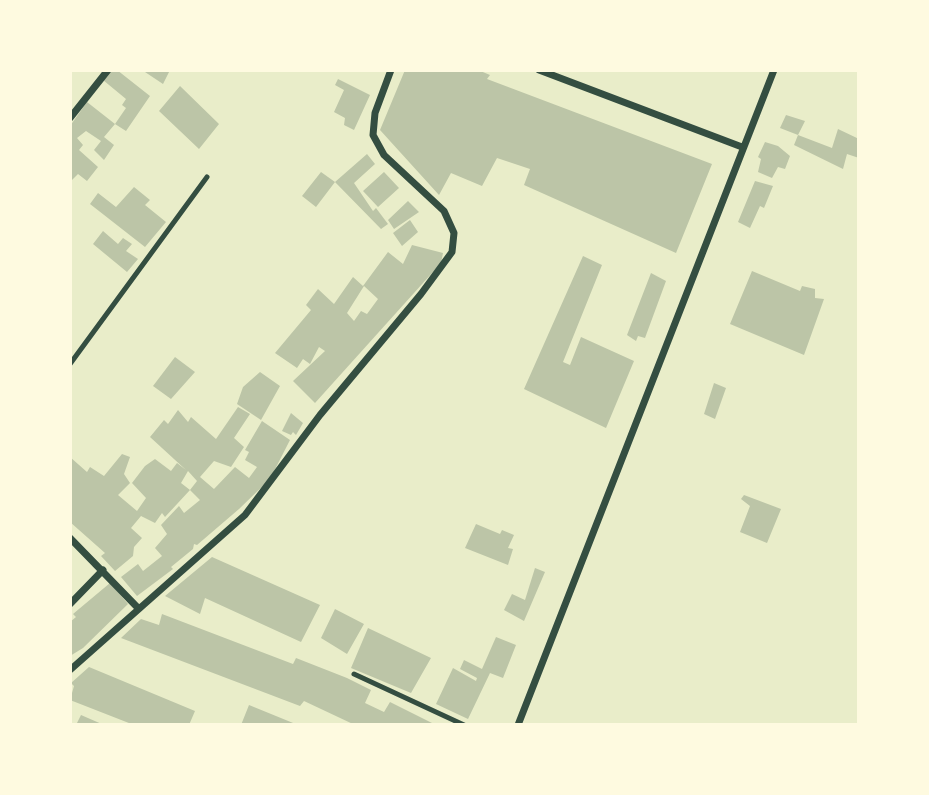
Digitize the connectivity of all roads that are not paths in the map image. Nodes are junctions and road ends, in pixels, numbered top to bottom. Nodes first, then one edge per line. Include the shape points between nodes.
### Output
1 (108, 70) edge
2 (391, 70) edge
3 (539, 70) edge
4 (774, 70) edge
5 (70, 118) edge
6 (742, 147) junction
7 (207, 177) dead end
8 (70, 364) edge
9 (70, 538) edge
10 (103, 570) junction
11 (70, 604) edge
12 (138, 608) junction
13 (70, 670) edge
14 (354, 674) dead end
15 (464, 725) edge
16 (518, 725) edge

1 - 5 street
2 - 12 street via 375,113 373,135 384,155 444,211 454,233 452,252 245,515
3 - 6 street
4 - 6 street
6 - 16 street
7 - 8 lane
9 - 10 street
10 - 11 street
10 - 12 street
12 - 13 street
14 - 15 lane

